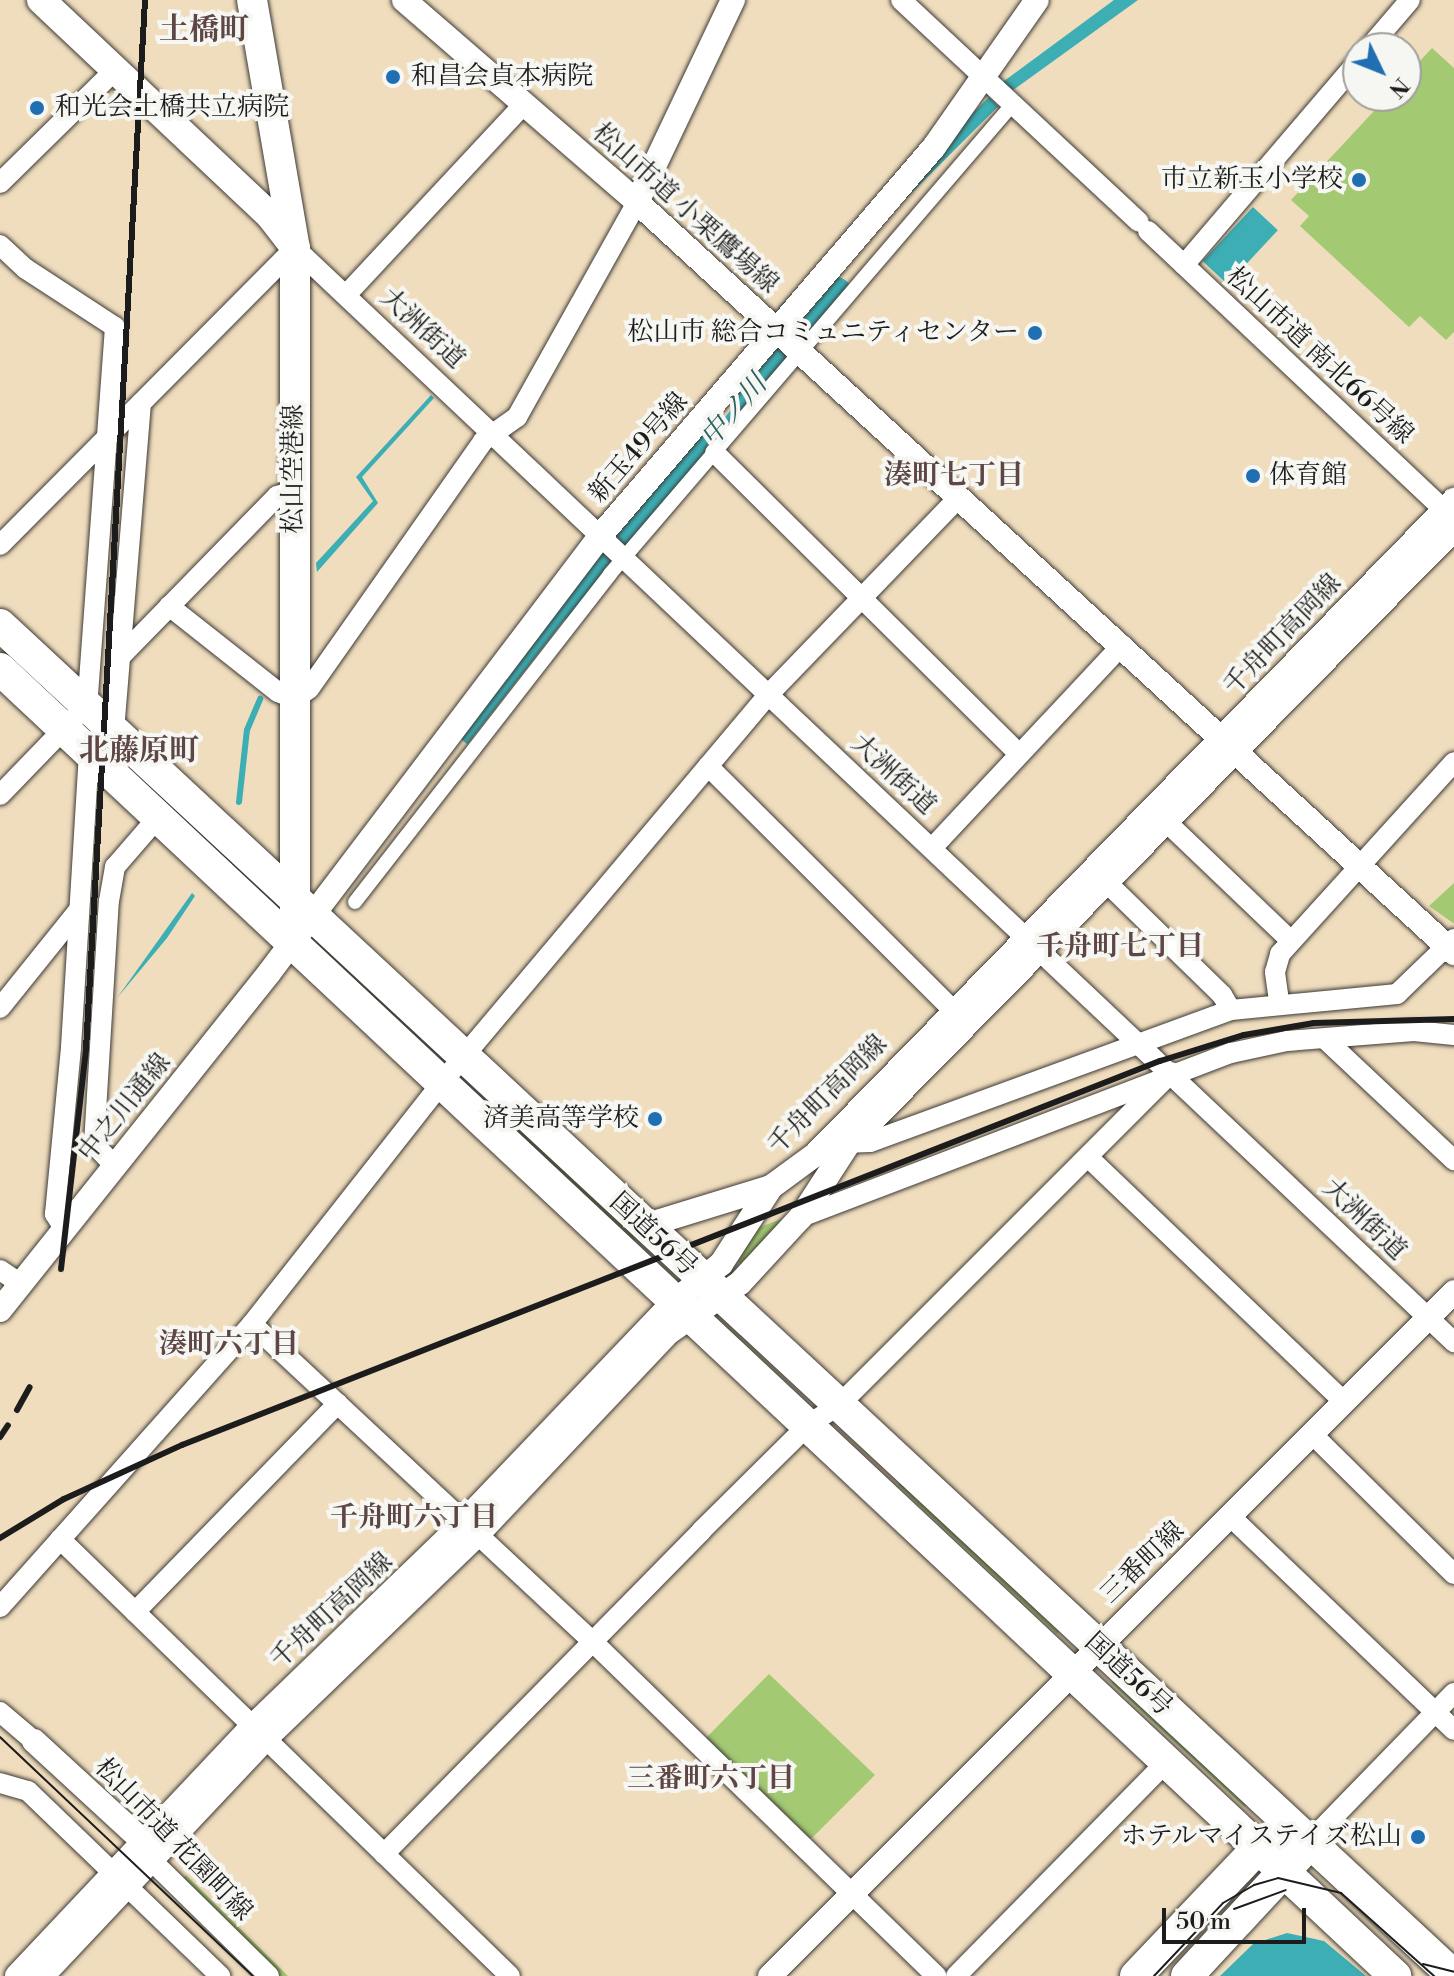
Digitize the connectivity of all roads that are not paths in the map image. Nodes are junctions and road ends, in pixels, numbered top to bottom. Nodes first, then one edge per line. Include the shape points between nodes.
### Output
1 (41, 0) edge
2 (252, 0) edge
3 (404, 0) edge
4 (733, 0) edge
5 (901, 0) edge
6 (1037, 0) edge
7 (1410, 0) edge
8 (1383, 32) edge
9 (116, 69) junction
10 (1342, 80) edge
11 (998, 93) junction
12 (524, 104) junction
13 (0, 183) edge
14 (637, 202) junction
15 (0, 245) edge
16 (295, 248) junction
17 (1184, 265) junction
18 (274, 273) junction
19 (346, 295) junction
20 (792, 342) junction
21 (140, 408) junction
22 (495, 432) junction
23 (106, 435) junction
24 (715, 453) junction
25 (293, 491) junction
26 (959, 497) junction
27 (1452, 514) edge
28 (0, 526) edge
29 (0, 545) edge
30 (614, 547) junction
31 (0, 551) edge
32 (864, 596) junction
33 (169, 606) junction
34 (0, 625) edge
35 (1122, 645) junction
36 (120, 657) junction
37 (0, 669) edge
38 (768, 695) junction
39 (295, 699) junction
40 (87, 705) junction
41 (64, 729) junction
42 (114, 731) junction
43 (1229, 743) junction
44 (89, 752) junction
45 (1019, 754) junction
46 (1454, 762) edge
47 (708, 766) junction
48 (0, 795) edge
49 (1159, 815) junction
50 (159, 816) junction
51 (933, 847) junction
52 (1360, 866) junction
53 (1100, 876) junction
54 (355, 902) dead end
55 (78, 911) junction
56 (301, 919) junction
57 (1035, 941) junction
58 (1291, 941) junction
59 (1451, 945) edge
60 (4, 993) edge
61 (1279, 1001) junction
62 (1231, 1010) junction
63 (954, 1011) junction
64 (1454, 1035) edge
65 (1325, 1039) junction
66 (1138, 1041) junction
67 (453, 1069) junction
68 (1172, 1072) junction
69 (832, 1146) junction
70 (1090, 1159) junction
71 (1454, 1160) edge
72 (114, 1165) junction
73 (771, 1187) junction
74 (801, 1217) junction
75 (644, 1226) junction
76 (64, 1228) junction
77 (0, 1270) edge
78 (21, 1284) junction
79 (1454, 1292) edge
80 (697, 1298) junction
81 (0, 1310) edge
82 (1429, 1317) junction
83 (252, 1324) junction
84 (1454, 1342) edge
85 (1344, 1402) junction
86 (338, 1403) junction
87 (838, 1406) junction
88 (809, 1424) junction
89 (1313, 1435) junction
90 (1231, 1517) junction
91 (469, 1529) junction
92 (60, 1539) junction
93 (1454, 1574) edge
94 (0, 1607) edge
95 (135, 1612) junction
96 (594, 1643) junction
97 (1097, 1647) junction
98 (1072, 1670) junction
99 (1454, 1693) edge
100 (0, 1712) edge
101 (1435, 1712) junction
102 (1454, 1730) edge
103 (259, 1733) junction
104 (34, 1741) joint
105 (1169, 1759) junction
106 (0, 1783) edge
107 (1311, 1840) junction
108 (1258, 1848) junction
109 (148, 1852) junction
110 (384, 1854) junction
111 (1287, 1871) junction
112 (121, 1880) junction
113 (853, 1894) junction
114 (1252, 1911) junction
115 (1328, 1911) junction
116 (17, 1976) edge
117 (42, 1976) edge
118 (220, 1976) edge
119 (269, 1976) edge
120 (510, 1976) edge
121 (770, 1976) edge
122 (937, 1976) edge
123 (956, 1976) edge
124 (1136, 1976) edge
125 (1187, 1976) edge
126 (1395, 1976) edge
127 (1454, 1976) edge

1 - 9 main road
2 - 16 main road, 松山空港線
3 - 12 street, 松山市道 小栗鷹場線
4 - 14 street
5 - 11 street, 松山市道 南北66号線
6 - 11 street, 新玉49号線
7 - 8 street
9 - 13 street
9 - 16 main road via 270,216
10 - 17 street
11 - 17 street, 松山市道 南北66号線
11 - 20 street
11 - 20 street, 新玉49号線 via 934,147
12 - 14 street, 松山市道 小栗鷹場線
12 - 19 street
14 - 20 street, 松山市道 小栗鷹場線
14 - 22 street via 517,417
15 - 23 street via 26,269 115,327
16 - 18 street
16 - 19 street, 大洲街道
16 - 25 main road, 松山空港線
17 - 27 street, 松山市道 南北66号線
18 - 21 street
18 - 23 street via 273,260
19 - 22 street, 大洲街道
20 - 24 street
20 - 26 street, 松山市道 小栗鷹場線
20 - 30 street, 新玉49号線
21 - 23 street
21 - 36 street
22 - 30 street, 大洲街道
22 - 39 street via 483,441 344,644
23 - 28 street
23 - 29 street
23 - 31 street
23 - 40 street
24 - 30 street
24 - 32 street
25 - 33 street via 277,496
25 - 39 main road, 松山空港線
26 - 32 street
26 - 35 street, 松山市道 小栗鷹場線
27 - 43 street, 千舟町高岡線
30 - 38 street, 大洲街道
30 - 54 street
30 - 56 street, 新玉49号線
32 - 38 street
32 - 45 street via 871,613
33 - 36 street
33 - 39 street via 278,692
34 - 40 highway, 国道56号
35 - 43 street, 松山市道 小栗鷹場線
35 - 45 street
36 - 42 street
37 - 41 highway, 国道56号
38 - 47 street
38 - 51 street, 大洲街道
39 - 56 main road, 松山空港線
40 - 41 street
40 - 42 highway, 国道56号
41 - 44 highway, 国道56号
41 - 48 street
42 - 56 highway, 国道56号
43 - 49 street, 千舟町高岡線
43 - 52 street, 松山市道 小栗鷹場線
44 - 50 highway, 国道56号
44 - 55 street
45 - 51 street
46 - 52 street
47 - 63 street
47 - 67 street
49 - 53 street, 千舟町高岡線
49 - 58 street
50 - 56 highway, 国道56号
50 - 72 street via 115,867 109,901 94,1144
51 - 57 street, 大洲街道
52 - 58 street
52 - 59 street, 松山市道 小栗鷹場線
53 - 57 street, 千舟町高岡線
53 - 62 street
55 - 60 street
55 - 76 street via 55,1214
56 - 67 highway, 国道56号
56 - 72 street, 中之川通線
57 - 63 street, 千舟町高岡線
57 - 66 street, 大洲街道
57 - 69 street, 千舟町高岡線
58 - 61 street via 1275,972
59 - 61 street via 1397,994
61 - 62 street
62 - 66 street
63 - 69 street, 千舟町高岡線
64 - 65 street via 1414,1031
65 - 68 street via 1231,1053
65 - 71 street
66 - 68 street, 大洲街道
66 - 69 street via 870,1142
67 - 75 highway, 国道56号
67 - 80 highway, 国道56号
67 - 83 street
68 - 70 street
68 - 74 street
68 - 82 street, 大洲街道
69 - 73 street, 千舟町高岡線
69 - 74 street, 千舟町高岡線
70 - 85 street
70 - 87 street
72 - 76 street, 中之川通線
73 - 75 street
73 - 80 street, 千舟町高岡線
74 - 80 street, 千舟町高岡線 via 740,1283
75 - 80 highway, 国道56号
76 - 78 street, 中之川通線
77 - 78 street
78 - 81 street, 中之川通線
79 - 82 street, 三番町線
80 - 87 highway, 国道56号
80 - 88 highway, 国道56号
80 - 91 street, 千舟町高岡線
82 - 84 street, 大洲街道
82 - 85 street, 三番町線
83 - 86 street
83 - 92 street
85 - 89 street, 三番町線
86 - 91 street
86 - 95 street
87 - 88 street
87 - 97 highway, 国道56号
88 - 96 street
88 - 98 highway, 国道56号
89 - 90 street, 三番町線
89 - 93 street
90 - 97 street, 三番町線
90 - 101 street
91 - 96 street
91 - 103 street, 千舟町高岡線
92 - 94 street
92 - 95 street
95 - 103 street
96 - 110 street
96 - 113 street
97 - 98 street, 三番町線
97 - 107 highway, 国道56号
98 - 105 highway, 国道56号
98 - 113 street, 三番町線
99 - 101 street
100 - 104 street, 松山市道 花園町線
101 - 102 street
101 - 107 street
103 - 109 street, 千舟町高岡線
103 - 110 street
104 - 109 street, 松山市道 花園町線
105 - 108 highway, 国道56号
105 - 123 street
106 - 112 street via 28,1791
107 - 108 highway via 1285,1837
107 - 111 highway
107 - 127 highway, 国道56号
108 - 111 highway, 国道56号
108 - 124 highway
109 - 112 street, 千舟町高岡線
109 - 119 street, 松山市道 花園町線
110 - 120 street
111 - 114 highway
111 - 115 highway, 国道56号
112 - 116 street, 千舟町高岡線
112 - 117 street, 千舟町高岡線
112 - 118 street
113 - 121 street, 三番町線
113 - 122 street
114 - 115 highway via 1294,1903
114 - 125 highway
115 - 126 highway, 国道56号

